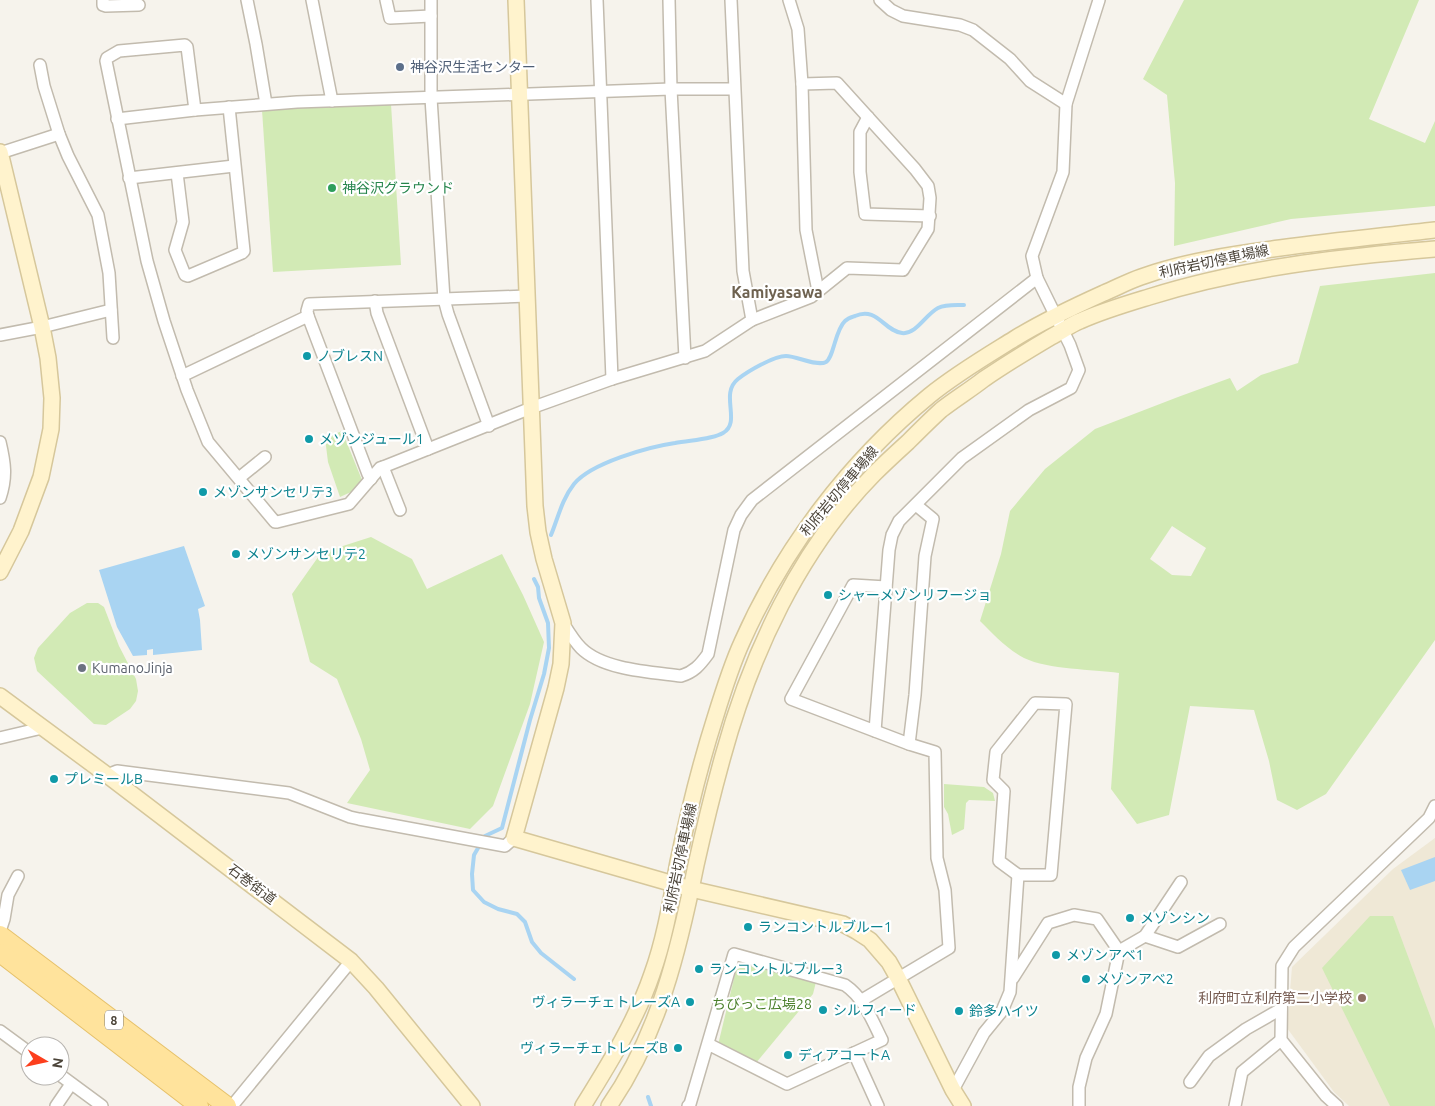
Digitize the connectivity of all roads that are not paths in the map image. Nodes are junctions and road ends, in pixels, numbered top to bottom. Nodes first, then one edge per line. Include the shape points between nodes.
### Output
1 (103, 0) edge
2 (247, 0) edge
3 (312, 0) edge
4 (386, 0) edge
5 (430, 0) edge
6 (516, 0) edge
7 (597, 0) edge
8 (669, 0) edge
9 (731, 0) edge
10 (789, 0) edge
11 (880, 0) edge
12 (1098, 0) edge
13 (139, 5) dead end
14 (431, 16) junction
15 (40, 66) dead end
16 (802, 84) junction
17 (671, 89) junction
18 (734, 89) junction
19 (600, 92) junction
20 (519, 95) junction
21 (431, 98) junction
22 (332, 101) junction
23 (266, 104) junction
24 (1066, 104) junction
25 (229, 107) junction
26 (195, 110) junction
27 (868, 117) junction
28 (117, 119) junction
29 (59, 134) junction
30 (0, 153) edge
31 (234, 166) junction
32 (177, 173) junction
33 (129, 178) junction
34 (930, 216) junction
35 (1435, 230) edge
36 (1435, 249) edge
37 (1037, 278) junction
38 (818, 291) junction
39 (527, 296) junction
40 (444, 299) junction
41 (375, 302) junction
42 (111, 310) junction
43 (308, 316) junction
44 (1055, 316) junction
45 (752, 320) junction
46 (42, 327) junction
47 (1062, 331) junction
48 (0, 335) edge
49 (113, 338) dead end
50 (686, 358) junction
51 (182, 376) junction
52 (612, 380) junction
53 (531, 408) junction
54 (489, 426) junction
55 (0, 442) edge
56 (428, 449) junction
57 (265, 457) dead end
58 (383, 466) junction
59 (239, 478) junction
60 (371, 479) junction
61 (0, 498) edge
62 (916, 504) junction
63 (400, 510) dead end
64 (0, 572) edge
65 (886, 587) junction
66 (562, 623) junction
67 (0, 696) edge
68 (42, 728) junction
69 (875, 731) junction
70 (0, 738) edge
71 (909, 744) junction
72 (107, 775) junction
73 (1435, 806) edge
74 (514, 838) junction
75 (1018, 875) junction
76 (18, 876) dead end
77 (1181, 882) dead end
78 (674, 884) junction
79 (692, 889) junction
80 (1220, 924) dead end
81 (0, 931) edge
82 (0, 935) edge
83 (1146, 936) junction
84 (1119, 951) junction
85 (0, 953) edge
86 (351, 961) junction
87 (898, 978) junction
88 (1011, 980) junction
89 (862, 1000) junction
90 (1281, 1009) junction
91 (0, 1030) edge
92 (1281, 1040) junction
93 (708, 1044) junction
94 (20, 1045) edge
95 (854, 1053) junction
96 (1190, 1082) dead end
97 (71, 1084) joint
98 (954, 1090) junction
99 (188, 1103) edge
100 (56, 1106) edge
101 (102, 1106) edge
102 (227, 1106) edge
103 (232, 1106) edge
104 (472, 1106) edge
105 (583, 1106) edge
106 (609, 1106) edge
107 (688, 1106) edge
108 (878, 1106) edge
109 (963, 1106) edge
110 (1079, 1106) edge
111 (1235, 1106) edge
112 (1337, 1106) edge

1 - 13 street via 106,6
2 - 23 street
3 - 22 street
4 - 14 street via 390,18
5 - 14 street
6 - 20 main road
7 - 19 street
8 - 17 street
9 - 18 street
10 - 16 street via 798,29
11 - 24 street via 903,16 973,30 1010,59 1030,81
12 - 24 street
14 - 21 street
15 - 29 street
16 - 27 street via 837,82
16 - 38 street via 806,230
17 - 18 street
17 - 19 street
17 - 50 street
18 - 45 street via 743,271
19 - 20 street
19 - 52 street
20 - 21 street
20 - 39 main road
21 - 22 street
21 - 40 street
22 - 23 street
23 - 25 street
24 - 37 street via 1063,172 1032,256
25 - 26 street
25 - 31 street
26 - 28 street
26 - 28 street via 185,45 119,51 106,61
27 - 34 street via 928,186
27 - 34 street via 860,132 865,214
28 - 33 street
29 - 30 street
29 - 42 street via 98,215 107,259
30 - 46 main road
31 - 32 street
31 - 32 street via 244,251 188,276 175,250 183,222
32 - 33 street
33 - 51 street via 147,261
34 - 38 street via 928,229 903,270 847,268
35 - 44 main road, 利府岩切停車場線 via 1314,243 1190,263 1141,277
36 - 47 main road, 利府岩切停車場線 via 1238,274 1125,304
37 - 44 street
37 - 66 street via 752,500 734,530 708,654 691,673 681,676 596,660 580,648
38 - 45 street via 811,297
39 - 40 street
39 - 53 main road
40 - 41 street
40 - 54 street
41 - 43 street via 309,304
41 - 56 street
42 - 46 street
42 - 49 street
43 - 51 street
43 - 60 street
44 - 47 street
44 - 78 main road, 利府岩切停車場線 via 974,364 930,395 861,461 793,549 766,592 729,675 698,777
45 - 50 street via 705,351
46 - 48 street
46 - 64 main road via 52,398 51,429 38,486 21,531
47 - 62 street via 1079,370 1071,388 1029,410 962,458
47 - 79 main road, 利府岩切停車場線 via 1000,368 942,410 873,475 839,514 808,558 766,636 741,697 710,807
50 - 52 street
51 - 59 street via 206,438
52 - 53 street
53 - 54 street
53 - 66 main road via 538,532
54 - 56 street
55 - 61 street via 5,466
56 - 58 street
57 - 59 street
58 - 60 street
58 - 63 street
59 - 60 street via 275,522 349,504
62 - 65 street via 899,521 892,535
62 - 71 street via 933,519 925,556
65 - 69 street
65 - 69 street via 853,585 791,699
66 - 74 main road via 561,664 556,688
67 - 68 main road, 石巻街道
68 - 70 street
68 - 72 main road, 石巻街道
69 - 71 street
71 - 87 street via 935,752 937,858 945,890 949,948
72 - 74 street via 117,771 289,793 350,818 506,846
72 - 86 main road, 石巻街道
73 - 90 street via 1429,818 1294,947 1282,966
74 - 78 main road
75 - 75 street via 999,861 1004,791 993,780 996,752 1035,703 1066,704 1051,874
75 - 88 street
76 - 81 street via 8,895
77 - 83 street
78 - 79 main road
78 - 105 main road, 利府岩切停車場線 via 652,974 614,1057
79 - 87 main road via 842,924 870,940
79 - 106 main road, 利府岩切停車場線 via 677,950 655,1017 640,1053
80 - 83 street via 1178,947
82 - 102 main road, 8
83 - 84 street
84 - 88 street via 1097,919 1074,915 1048,923
84 - 110 street via 1106,1014 1086,1058 1079,1087
85 - 99 main road, 8
86 - 103 street
86 - 104 main road, 石巻街道
87 - 89 street
87 - 98 main road
88 - 98 street via 1002,1012 984,1033
89 - 93 street via 845,985 734,954
89 - 95 street via 882,1040
90 - 92 street
90 - 96 street via 1209,1056
91 - 94 street
92 - 111 street via 1242,1072
92 - 112 street
93 - 95 street via 787,1084
93 - 107 street
95 - 108 street
97 - 100 street
97 - 101 street
98 - 109 main road

